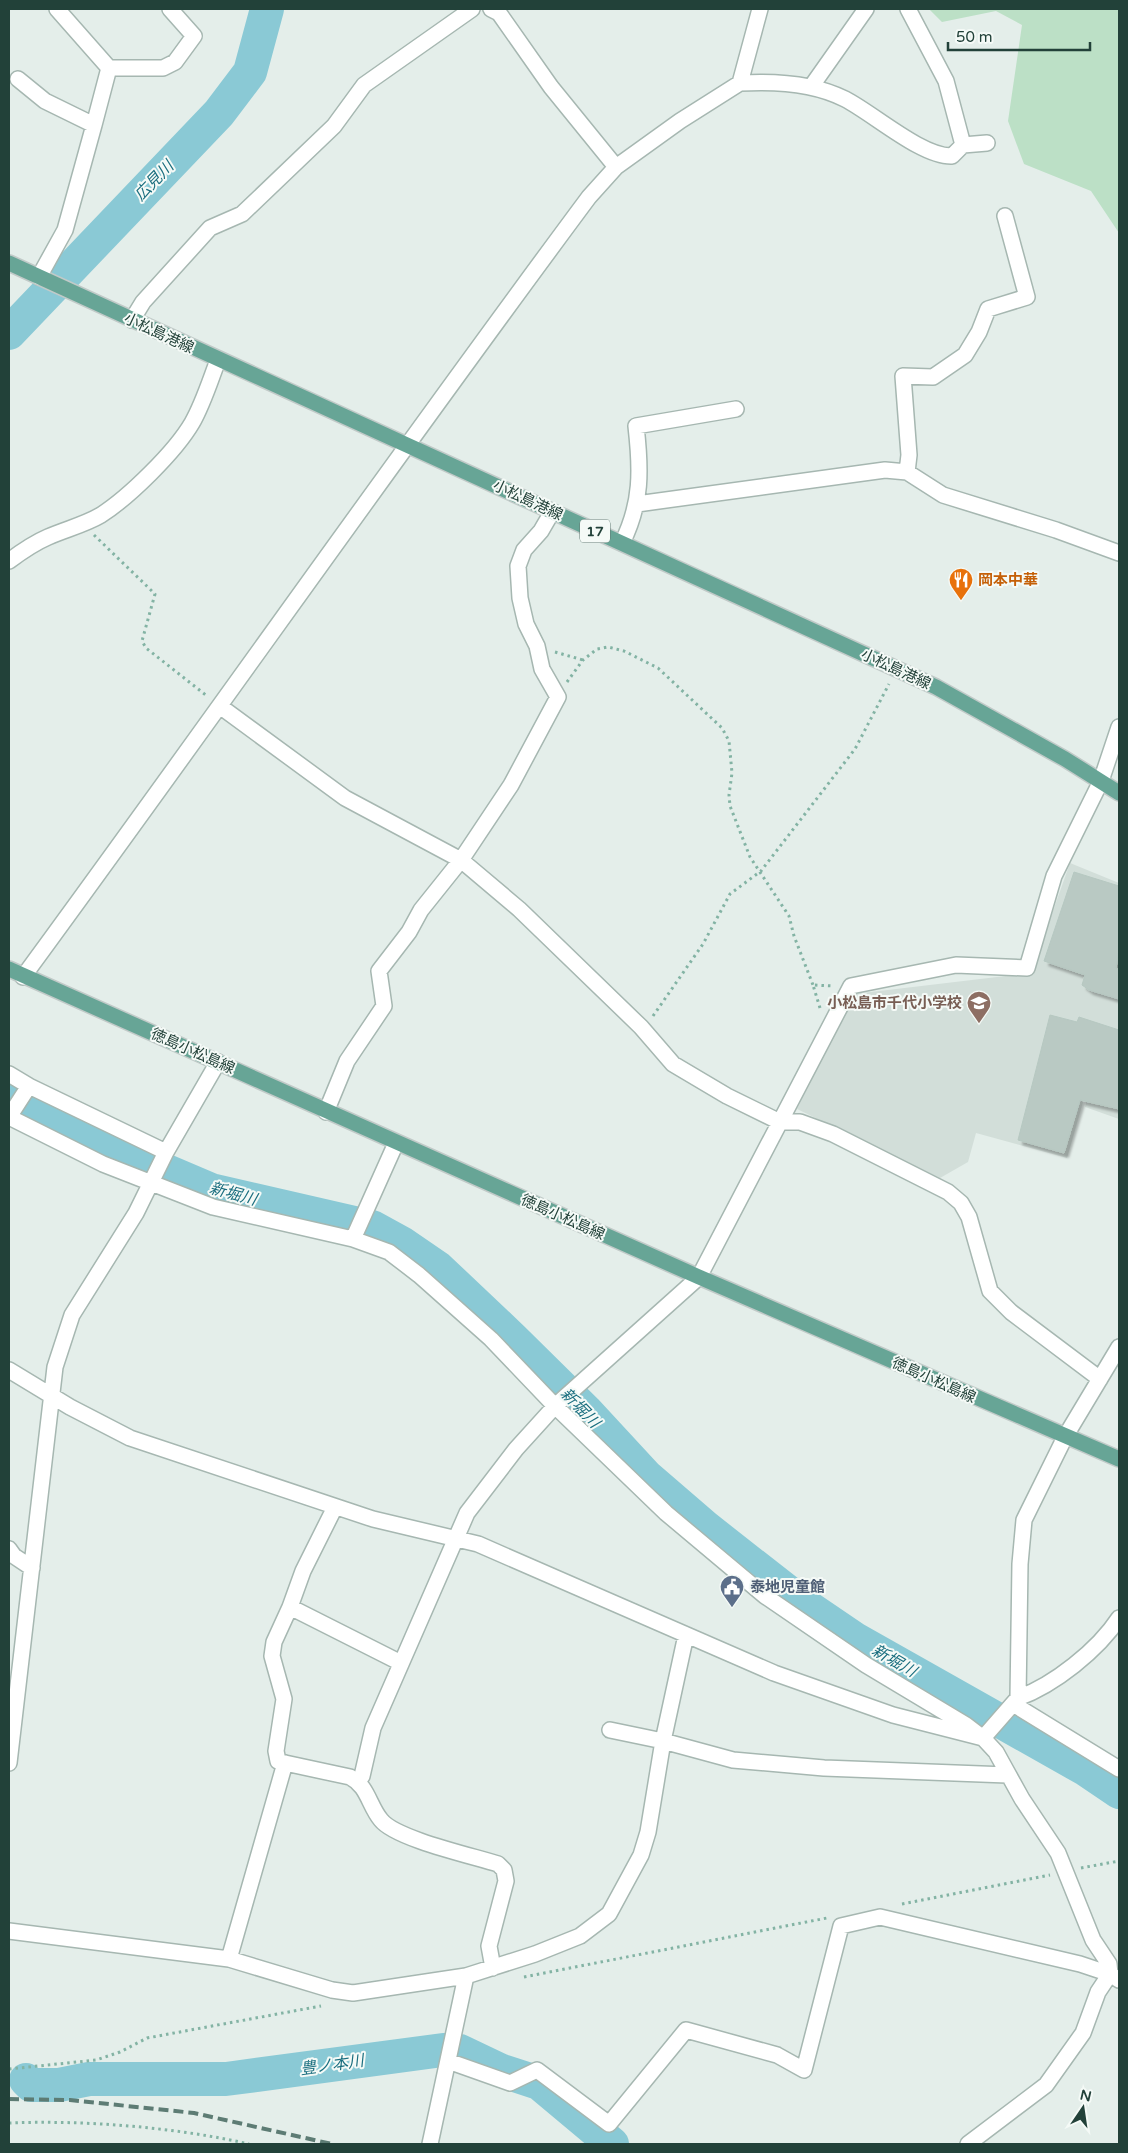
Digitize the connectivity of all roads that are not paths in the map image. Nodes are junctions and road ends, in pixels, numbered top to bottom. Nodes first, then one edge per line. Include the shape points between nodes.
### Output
1 (57, 9) edge
2 (170, 9) edge
3 (472, 9) edge
4 (491, 9) edge
5 (760, 9) edge
6 (866, 9) edge
7 (908, 9) edge
8 (109, 68) junction
9 (18, 79) dead end
10 (740, 83) junction
11 (811, 88) junction
12 (94, 125) junction
13 (988, 143) dead end
14 (963, 146) junction
15 (616, 167) junction
16 (1005, 216) dead end
17 (9, 263) edge
18 (43, 279) junction
19 (132, 320) junction
20 (218, 360) junction
21 (736, 409) dead end
22 (408, 444) junction
23 (907, 472) junction
24 (637, 504) junction
25 (552, 512) junction
26 (622, 544) junction
27 (1119, 553) edge
28 (9, 561) edge
29 (221, 707) junction
30 (1119, 727) edge
31 (1101, 781) junction
32 (1119, 794) edge
33 (461, 860) junction
34 (12, 972) edge
35 (218, 1062) junction
36 (9, 1074) edge
37 (27, 1089) junction
38 (326, 1112) junction
39 (780, 1122) junction
40 (396, 1143) junction
41 (164, 1156) junction
42 (152, 1181) junction
43 (354, 1236) junction
44 (698, 1277) junction
45 (1119, 1347) edge
46 (9, 1370) edge
47 (1100, 1379) junction
48 (51, 1395) junction
49 (558, 1404) junction
50 (1065, 1437) junction
51 (1119, 1459) edge
52 (335, 1507) junction
53 (455, 1538) junction
54 (9, 1549) edge
55 (32, 1568) junction
56 (290, 1608) junction
57 (1119, 1618) edge
58 (1113, 1634) edge
59 (686, 1635) junction
60 (401, 1663) junction
61 (1014, 1704) junction
62 (610, 1730) dead end
63 (986, 1735) junction
64 (663, 1741) junction
65 (9, 1763) edge
66 (285, 1763) junction
67 (1119, 1769) edge
68 (1007, 1775) junction
69 (358, 1781) junction
70 (9, 1931) edge
71 (229, 1959) junction
72 (493, 1968) junction
73 (466, 1976) junction
74 (1115, 1977) edge
75 (450, 2053) junction
76 (430, 2144) edge
77 (968, 2144) edge

1 - 8 street
2 - 8 street via 194,36 175,62 163,68
3 - 19 street via 364,85 334,126 242,214 210,228 143,302
4 - 15 street via 499,13 552,87
5 - 10 street
6 - 11 street
7 - 14 street via 946,81
8 - 12 street
9 - 12 street via 45,101
10 - 11 street via 766,82
10 - 15 street
11 - 14 street via 843,98 908,140 941,156 952,156
12 - 18 street via 65,230
13 - 14 street
15 - 22 street via 589,197
16 - 23 street via 1027,298 988,308 965,355 933,377 903,376 909,455
17 - 18 main road, 小松島港線 / 17
18 - 19 main road, 小松島港線 / 17
19 - 20 main road, 小松島港線 / 17
20 - 22 main road, 小松島港線 / 17
20 - 28 street via 193,422 180,442 121,500 83,525 46,537
21 - 24 street via 636,426 641,466
22 - 25 main road, 小松島港線 / 17
22 - 29 street
23 - 24 street via 885,470
23 - 27 street via 943,495
24 - 26 street via 633,522
25 - 26 main road, 小松島港線 / 17
25 - 33 street via 524,550 518,566 526,624 537,646 542,669 558,697 511,786
26 - 31 main road, 小松島港線 / 17 via 936,687
29 - 33 street via 345,798
29 - 34 street
30 - 31 street
31 - 32 main road, 小松島港線 / 17
31 - 39 street via 1054,876 1027,968 956,965 851,986
33 - 38 street via 379,971 384,1006 347,1061
33 - 39 street via 519,909 642,1027 673,1064 726,1096
34 - 35 main road, 徳島小松島線
35 - 38 main road, 徳島小松島線
35 - 41 street
36 - 37 street
37 - 41 street
37 - 42 street via 9,1117
38 - 40 main road, 徳島小松島線
39 - 44 street
39 - 47 street via 800,1122 833,1134 948,1192 961,1203 969,1217 990,1291 1011,1312
40 - 43 street
40 - 44 main road, 徳島小松島線
41 - 42 street
42 - 43 street via 213,1207
42 - 48 street via 136,1213 72,1316 55,1367
43 - 49 street via 389,1252 419,1275
44 - 49 street
44 - 50 main road, 徳島小松島線
45 - 47 street
46 - 48 street
47 - 50 street
48 - 52 street via 130,1438
48 - 55 street
49 - 53 street via 516,1449 467,1513
49 - 63 street via 666,1514 765,1596 866,1665
50 - 51 main road, 徳島小松島線
50 - 61 street via 1024,1520
52 - 53 street
52 - 56 street via 303,1571
53 - 59 street via 500,1553
53 - 60 street
54 - 55 street
55 - 65 street
56 - 60 street
56 - 66 street via 274,1642 272,1656 284,1698 276,1751 278,1761
57 - 58 street
58 - 61 street via 1052,1681
59 - 63 street via 774,1673 893,1715
59 - 64 street
60 - 69 street via 373,1728
61 - 63 street
61 - 67 street
62 - 64 street
63 - 68 street
64 - 68 street via 732,1760 824,1768
64 - 72 street via 648,1832 641,1855 609,1914 580,1936
66 - 69 street
66 - 71 street
68 - 74 street via 1058,1853 1093,1940
69 - 72 street via 381,1820 390,1828 498,1864 504,1870 506,1880 489,1946
70 - 71 street
71 - 73 street via 332,1990 353,1993
72 - 73 street
73 - 75 street
74 - 75 street via 1080,1964 880,1917 841,1926 804,2070 777,2055 686,2030 609,2124 537,2070 510,2083
74 - 77 street via 1098,1992 1083,2033 1046,2086
75 - 76 street

